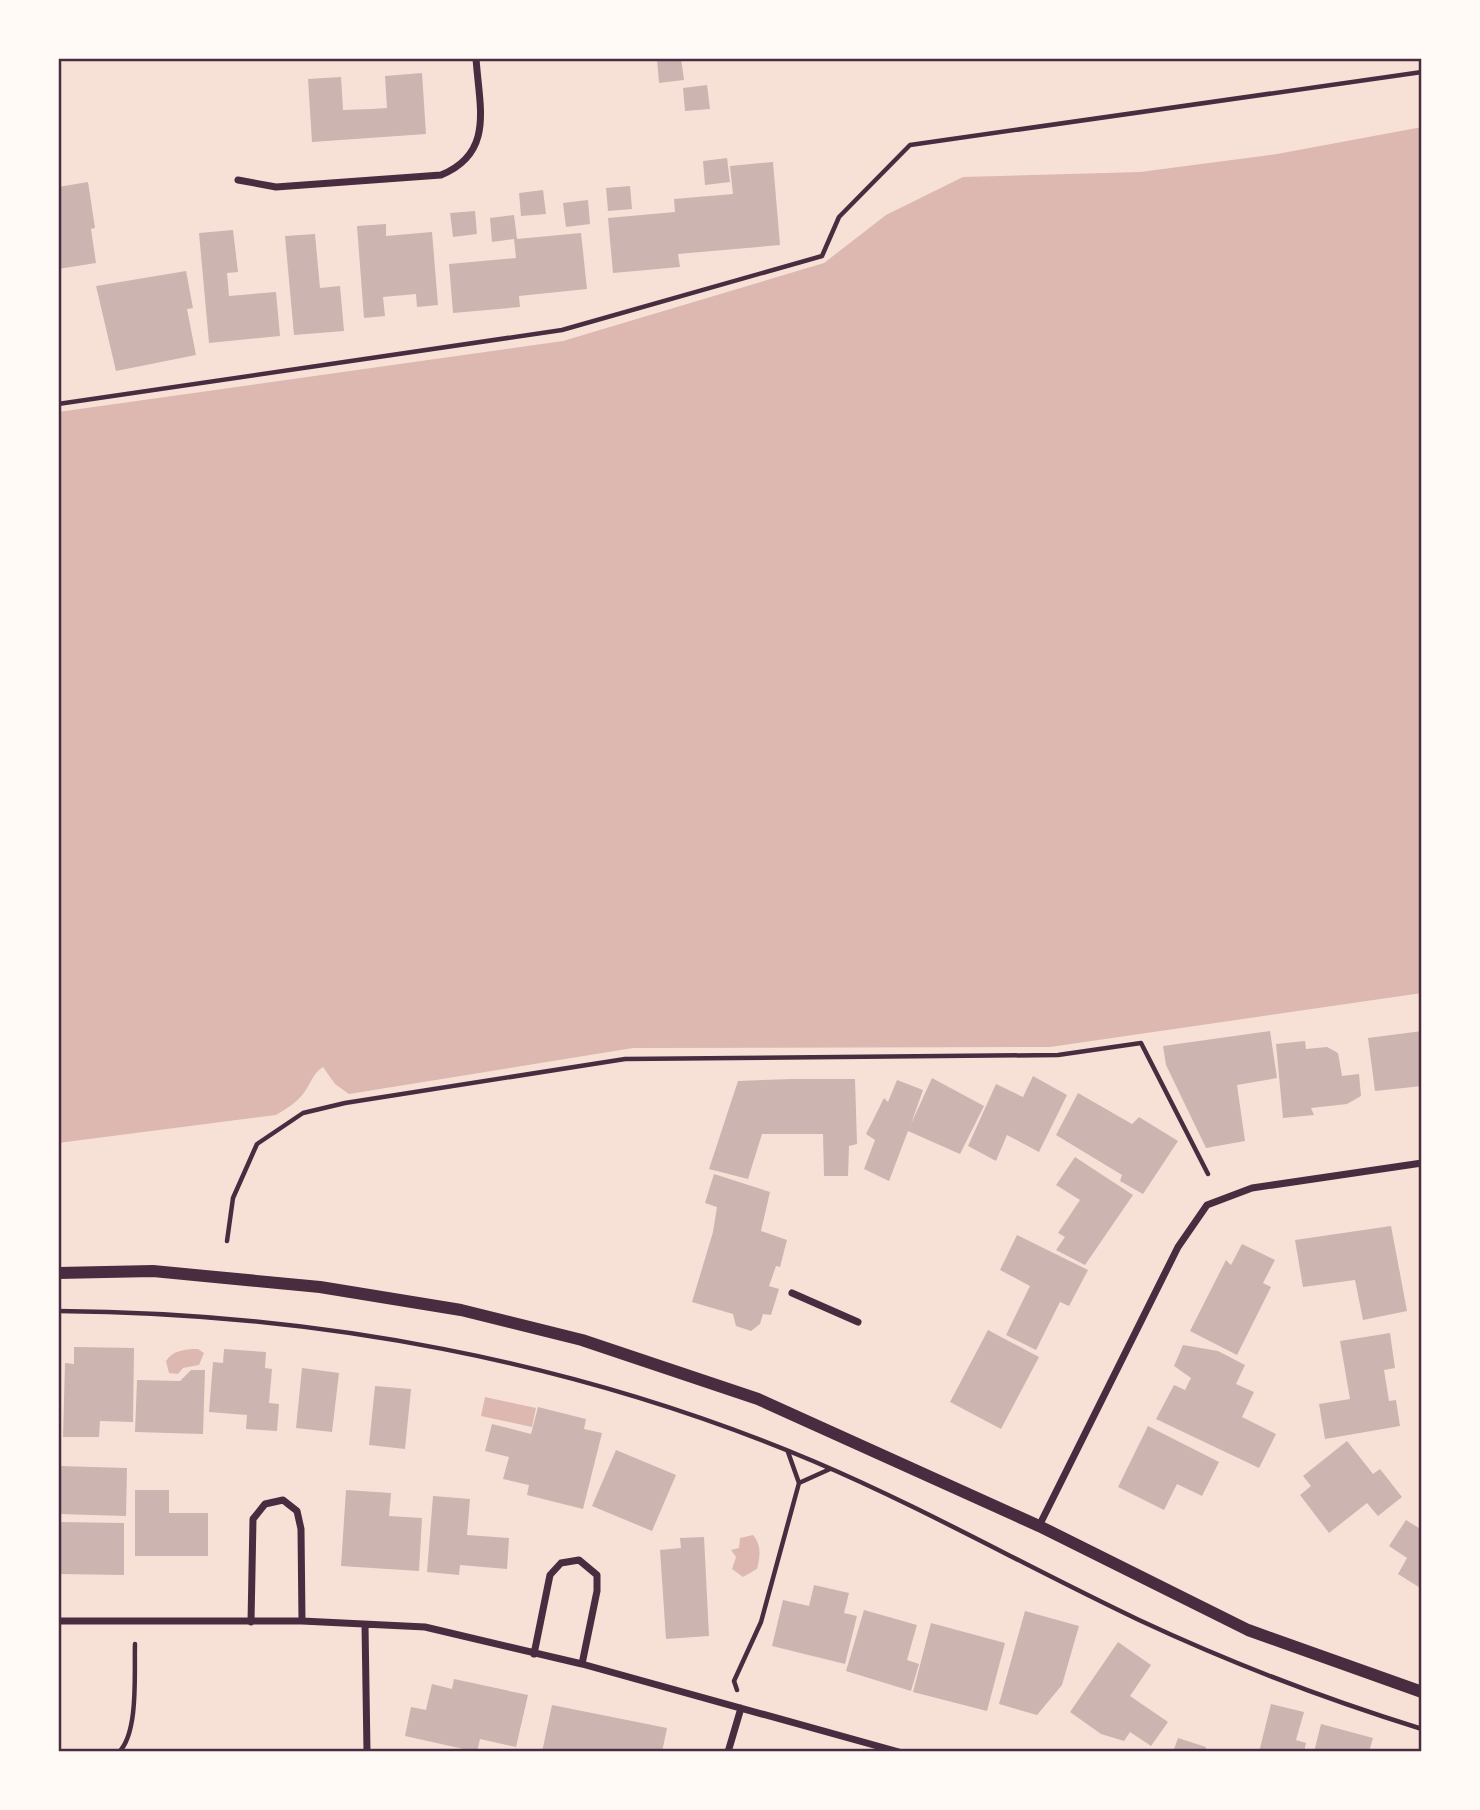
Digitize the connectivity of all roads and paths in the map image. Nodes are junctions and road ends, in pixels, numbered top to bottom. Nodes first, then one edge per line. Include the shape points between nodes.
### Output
1 (475, 58) edge
2 (1422, 72) edge
3 (238, 180) dead end
4 (58, 404) edge
5 (1422, 1163) edge
6 (1208, 1174) dead end
7 (227, 1241) dead end
8 (58, 1273) edge
9 (792, 1293) dead end
10 (58, 1311) edge
11 (858, 1322) dead end
12 (788, 1452) junction
13 (831, 1469) junction
14 (799, 1483) junction
15 (1039, 1526) junction
16 (58, 1621) edge
17 (302, 1621) junction
18 (251, 1622) junction
19 (365, 1625) junction
20 (135, 1644) dead end
21 (534, 1654) junction
22 (582, 1664) junction
23 (1422, 1692) edge
24 (741, 1708) junction
25 (1422, 1729) edge
26 (118, 1752) edge
27 (367, 1752) edge
28 (728, 1752) edge
29 (900, 1752) edge

1 - 3 street via 481,127 472,155 460,167 441,175 276,187
2 - 4 path via 910,145 839,217 822,257 754,278 562,330
5 - 15 street via 1252,1188 1207,1205 1178,1247
6 - 7 path via 1141,1042 1058,1055 625,1059 303,1112 257,1144 233,1198
8 - 15 street via 153,1271 320,1287 461,1310 582,1340 758,1399
9 - 11 street
10 - 12 path via 220,1317 443,1347 596,1385
12 - 13 path
12 - 14 path
13 - 14 path
13 - 25 path via 1240,1665 1325,1699
14 - 24 path via 761,1622 734,1681
15 - 23 street via 1248,1630
16 - 18 street
17 - 18 street
17 - 18 street via 301,1529 296,1511 283,1500 265,1504 253,1519
17 - 19 street
19 - 21 street via 425,1627
19 - 27 street
20 - 26 path via 134,1710 124,1747
21 - 22 street
21 - 22 street via 550,1575 561,1563 579,1560 597,1576
22 - 24 street
24 - 28 street
24 - 29 street

